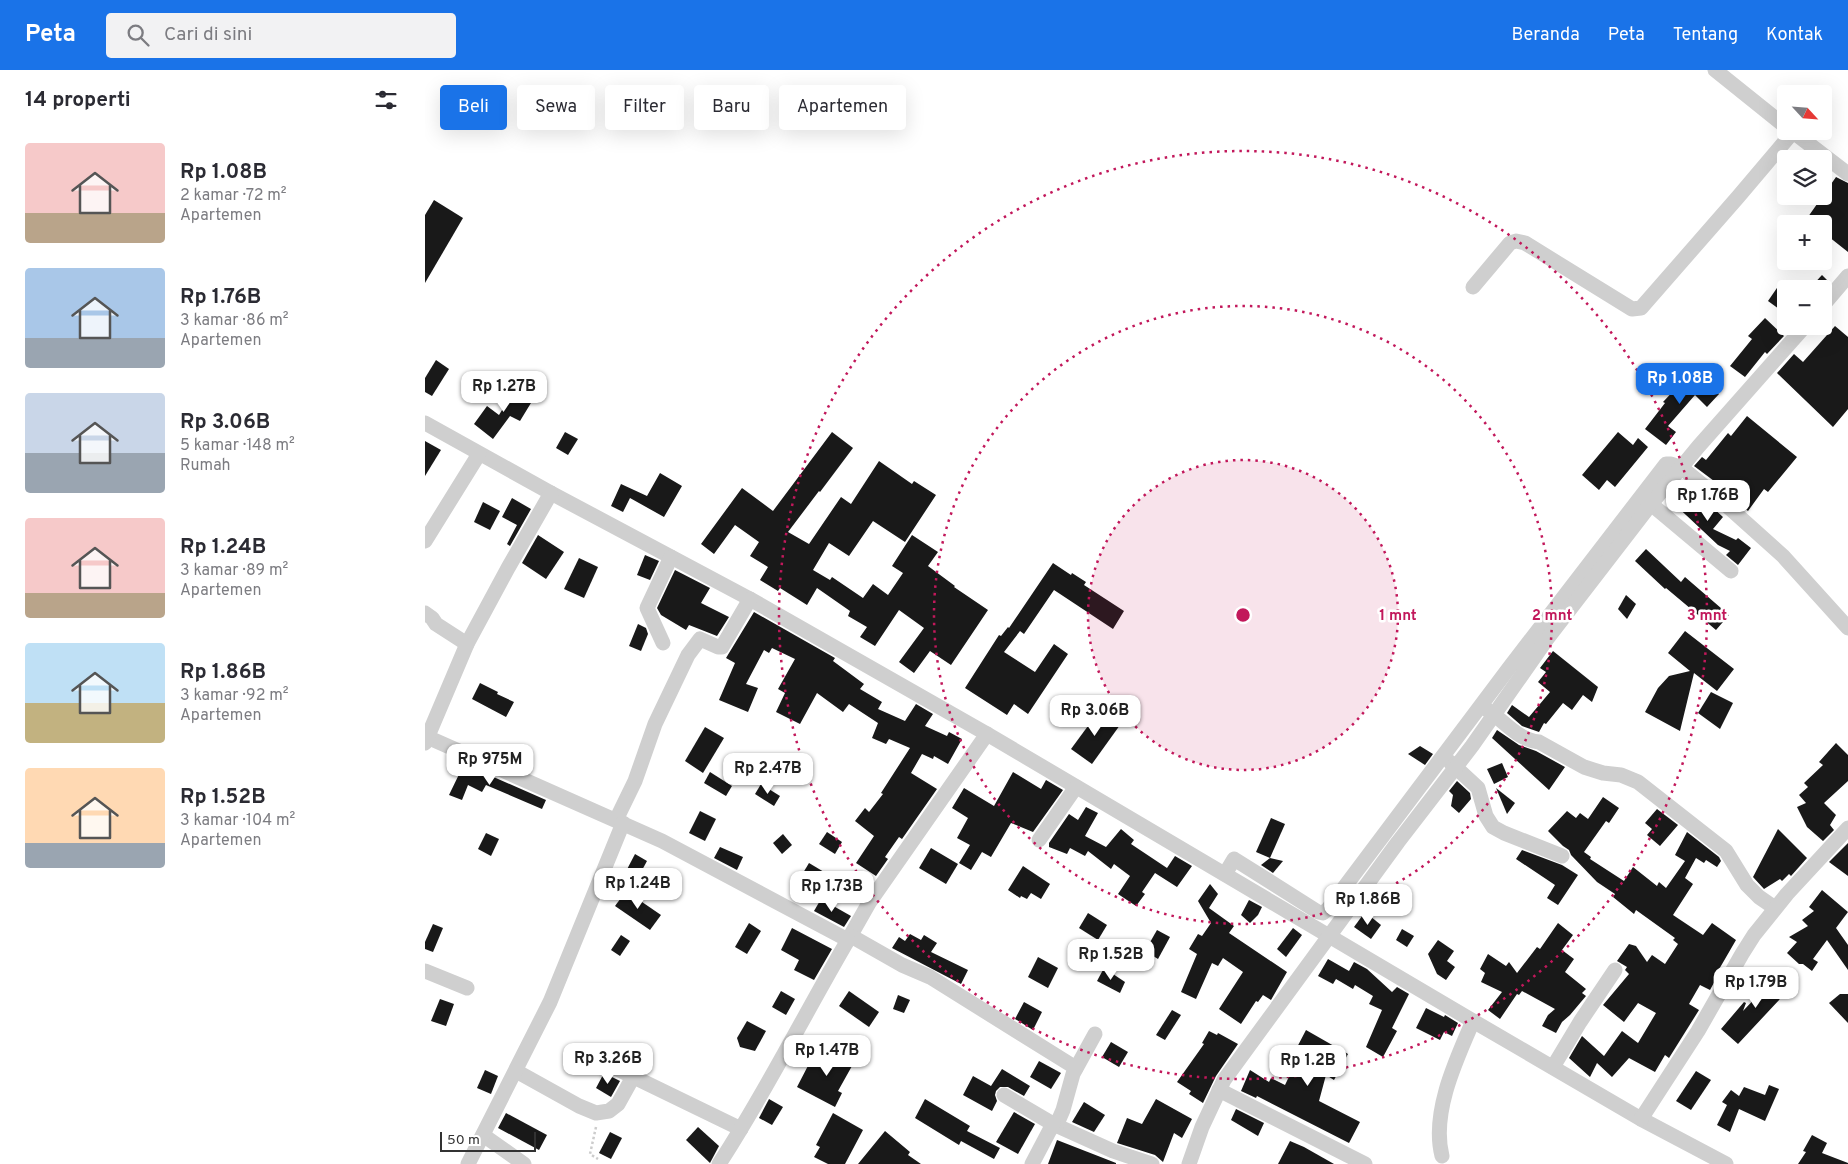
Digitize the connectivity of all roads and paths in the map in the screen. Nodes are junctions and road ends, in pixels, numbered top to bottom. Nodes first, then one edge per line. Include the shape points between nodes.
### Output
1 (1715, 70) edge
2 (1777, 120) edge
3 (1785, 140) edge
4 (1803, 140) edge
5 (1848, 174) edge
6 (1848, 276) edge
7 (1473, 287) dead end
8 (1832, 295) edge
9 (1797, 335) edge
10 (425, 423) edge
11 (479, 454) junction
12 (1681, 468) junction
13 (551, 493) junction
14 (1651, 504) junction
15 (425, 541) edge
16 (671, 557) junction
17 (1731, 570) dead end
18 (750, 599) junction
19 (425, 613) edge
20 (1848, 628) edge
21 (663, 643) dead end
22 (467, 644) junction
23 (1487, 710) junction
24 (987, 734) junction
25 (426, 739) edge
26 (1450, 762) junction
27 (1076, 787) junction
28 (620, 822) junction
29 (1848, 828) edge
30 (1039, 840) dead end
31 (1562, 856) dead end
32 (1228, 869) junction
33 (1775, 908) junction
34 (1329, 935) junction
35 (849, 938) junction
36 (1615, 970) dead end
37 (425, 971) edge
38 (467, 988) dead end
39 (1473, 1021) junction
40 (1095, 1034) dead end
41 (607, 1064) dead end
42 (1553, 1067) junction
43 (1076, 1068) junction
44 (515, 1071) junction
45 (633, 1077) junction
46 (1219, 1090) junction
47 (1004, 1095) dead end
48 (596, 1113) junction
49 (1641, 1118) junction
50 (1055, 1125) junction
51 (741, 1129) junction
52 (483, 1135) junction
53 (1442, 1156) dead end
54 (598, 1159) dead end
55 (468, 1164) edge
56 (523, 1164) edge
57 (719, 1164) edge
58 (1032, 1164) edge
59 (1152, 1164) edge
60 (1189, 1164) edge
61 (1365, 1164) edge
62 (1726, 1164) edge

1 - 2 street
3 - 7 street via 1641,308 1632,309 1525,243 1516,241 1510,243
4 - 5 street
6 - 8 street
9 - 12 street
10 - 11 street
11 - 13 street
11 - 15 street
12 - 14 street
12 - 20 street via 1783,556
12 - 23 street via 1667,464 1661,468
13 - 16 street
13 - 22 street
14 - 17 street
14 - 23 street via 1547,639
16 - 18 street
16 - 21 street via 647,608
18 - 24 street
18 - 28 street via 722,647 700,639 688,655 655,724
19 - 22 street
22 - 25 street
23 - 26 street
23 - 33 street via 1522,738 1539,742 1585,767 1638,782 1726,851 1747,885
24 - 27 street
24 - 35 street via 869,903
25 - 28 street
26 - 31 street via 1478,788 1486,816 1493,827
26 - 32 street via 1323,913 1234,859
26 - 34 street via 1398,842
27 - 30 street
27 - 32 street
28 - 35 street
28 - 44 street via 550,1002
29 - 33 street
32 - 34 street
33 - 49 street via 1741,954 1698,1031
34 - 39 street
34 - 46 street
35 - 43 street via 930,977
35 - 51 street
36 - 42 street
37 - 38 street
39 - 42 street
39 - 53 street via 1446,1087 1440,1132
40 - 43 street
41 - 45 street
42 - 49 street
43 - 50 street
44 - 48 street
44 - 52 street
45 - 48 street via 618,1104 609,1111
45 - 51 street
46 - 60 street
46 - 61 street
47 - 50 street
48 - 54 path via 590,1154
49 - 62 street
50 - 58 street
50 - 59 street
51 - 57 street
52 - 55 street
52 - 56 street

